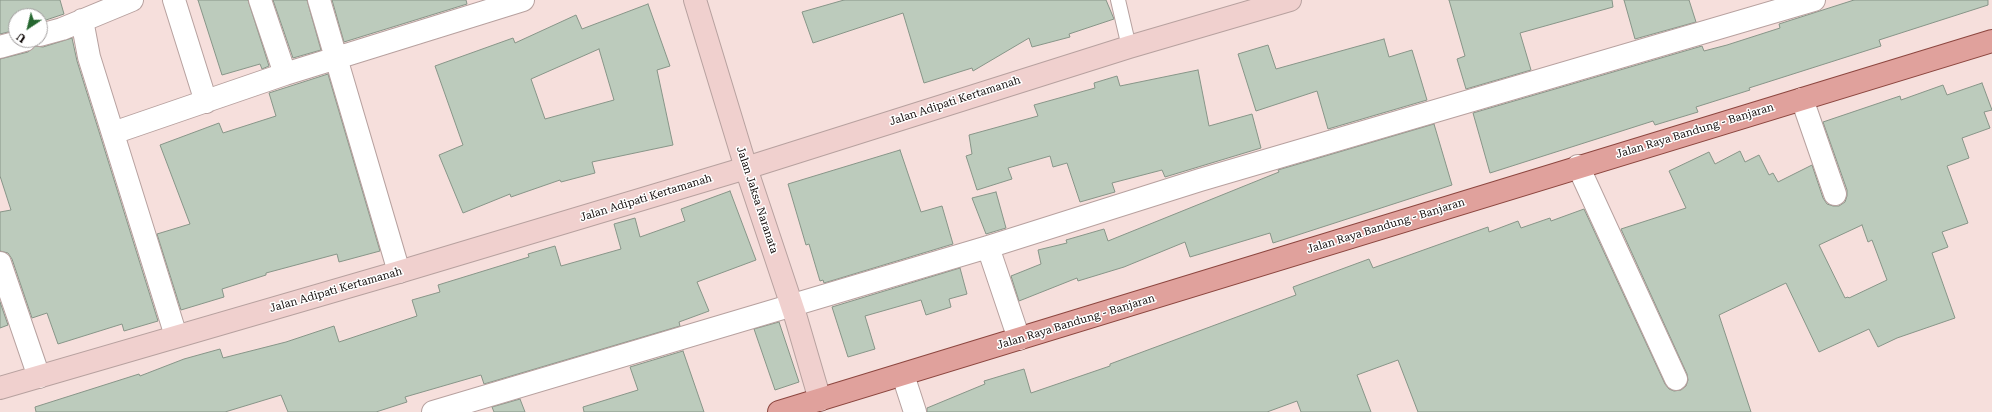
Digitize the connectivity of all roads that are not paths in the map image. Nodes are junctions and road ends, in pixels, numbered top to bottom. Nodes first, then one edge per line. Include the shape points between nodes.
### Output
1 (132, 0) edge
2 (174, 0) edge
3 (260, 0) edge
4 (319, 0) edge
5 (523, 0) edge
6 (695, 0) edge
7 (1118, 0) edge
8 (1290, 0) edge
9 (1814, 0) edge
10 (487, 5) edge
11 (82, 20) junction
12 (48, 32) edge
13 (1992, 41) edge
14 (1129, 47) junction
15 (336, 58) junction
16 (285, 74) junction
17 (1802, 99) junction
18 (206, 102) junction
19 (113, 133) junction
20 (1578, 166) junction
21 (746, 168) junction
22 (1835, 194) dead end
23 (988, 247) junction
24 (0, 263) edge
25 (399, 272) junction
26 (792, 305) junction
27 (176, 336) junction
28 (1019, 339) junction
29 (903, 375) junction
30 (39, 377) junction
31 (1676, 379) dead end
32 (0, 388) edge
33 (820, 400) junction
34 (433, 412) edge
35 (780, 412) edge
36 (915, 412) edge

1 - 11 street
2 - 18 street
3 - 16 street
4 - 15 street
5 - 10 street
6 - 21 main road, Jalan Jaksa Naranata
7 - 14 lane
8 - 14 main road, Jalan Adipati Kertamanah
9 - 23 street via 1200,180
10 - 15 street
11 - 12 street
11 - 19 street via 89,57
13 - 17 main road, Jalan Raya Bandung - Banjaran
14 - 21 main road, Jalan Adipati Kertamanah
15 - 16 street
15 - 25 street
16 - 18 street
17 - 20 main road, Jalan Raya Bandung - Banjaran
17 - 22 street
18 - 19 street
19 - 27 street
20 - 28 main road, Jalan Raya Bandung - Banjaran
20 - 31 street
21 - 25 main road, Jalan Adipati Kertamanah
21 - 26 main road, Jalan Jaksa Naranata
23 - 26 street
23 - 28 street
24 - 30 street
25 - 27 main road, Jalan Adipati Kertamanah
26 - 33 main road, Jalan Jaksa Naranata
26 - 34 street
27 - 30 main road, Jalan Adipati Kertamanah
28 - 29 main road, Jalan Raya Bandung - Banjaran
29 - 33 main road, Jalan Raya Bandung - Banjaran
29 - 36 street
30 - 32 main road, Jalan Adipati Kertamanah
33 - 35 main road, Jalan Raya Bandung - Banjaran

